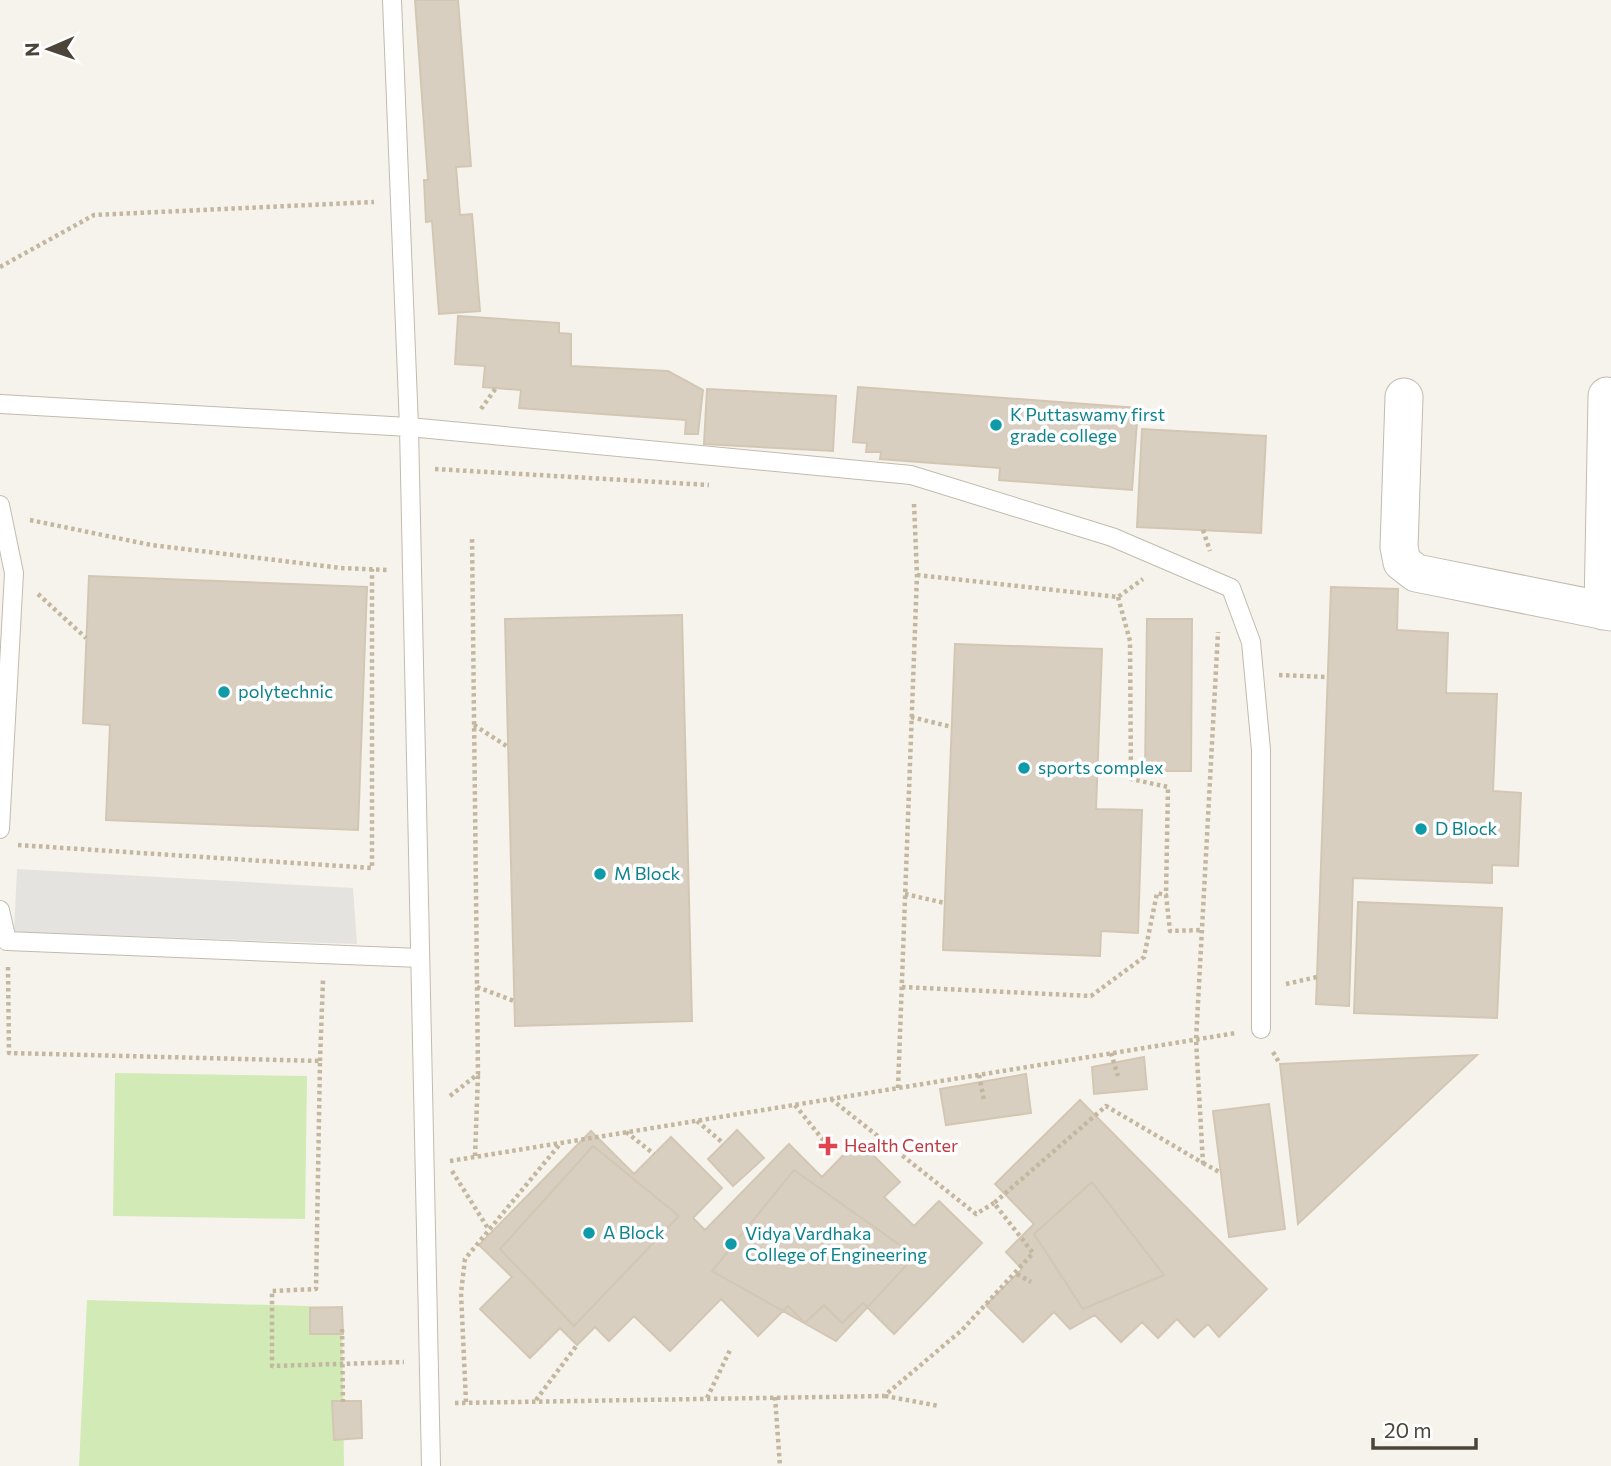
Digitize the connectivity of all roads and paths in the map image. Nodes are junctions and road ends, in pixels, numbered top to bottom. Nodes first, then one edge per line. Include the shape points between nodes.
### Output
1 (392, 0) edge
2 (400, 201) junction
3 (0, 267) edge
4 (1607, 396) dead end
5 (1404, 397) dead end
6 (0, 404) edge
7 (409, 427) junction
8 (410, 468) junction
9 (709, 485) dead end
10 (914, 497) dead end
11 (1, 509) edge
12 (472, 536) dead end
13 (1167, 561) junction
14 (372, 569) junction
15 (412, 570) junction
16 (14, 573) junction
17 (916, 575) junction
18 (1220, 583) junction
19 (1118, 597) junction
20 (1607, 612) edge
21 (86, 638) dead end
22 (1254, 674) junction
23 (1328, 677) dead end
24 (911, 717) junction
25 (474, 725) junction
26 (952, 727) dead end
27 (508, 747) dead end
28 (0, 829) edge
29 (13, 845) dead end
30 (905, 894) junction
31 (1166, 895) junction
32 (945, 903) dead end
33 (0, 910) edge
34 (1202, 930) junction
35 (7, 941) junction
36 (324, 954) junction
37 (420, 958) junction
38 (477, 987) junction
39 (902, 987) junction
40 (514, 1001) dead end
41 (1261, 1029) joint
42 (1196, 1040) junction
43 (1111, 1053) junction
44 (320, 1061) junction
45 (478, 1074) junction
46 (979, 1075) junction
47 (1118, 1076) dead end
48 (898, 1088) junction
49 (830, 1099) junction
50 (984, 1100) dead end
51 (794, 1105) junction
52 (424, 1116) junction
53 (696, 1120) junction
54 (625, 1132) junction
55 (561, 1143) junction
56 (723, 1143) dead end
57 (828, 1146) dead end
58 (654, 1154) dead end
59 (475, 1156) junction
60 (1203, 1163) junction
61 (1221, 1173) dead end
62 (994, 1203) junction
63 (489, 1230) junction
64 (1017, 1274) dead end
65 (1031, 1282) dead end
66 (342, 1329) dead end
67 (577, 1345) dead end
68 (731, 1348) dead end
69 (429, 1361) junction
70 (343, 1364) junction
71 (884, 1396) junction
72 (775, 1397) junction
73 (707, 1398) junction
74 (536, 1401) junction
75 (343, 1402) dead end
76 (466, 1402) junction
77 (430, 1403) junction
78 (939, 1406) dead end
79 (432, 1466) edge
80 (780, 1466) edge

1 - 2 lane
2 - 3 path via 94,215
2 - 7 lane
4 - 20 street
5 - 20 street via 1402,562 1416,573
6 - 7 lane
7 - 8 lane
7 - 13 lane via 911,475 1112,537
8 - 9 path
8 - 15 lane
10 - 17 path
11 - 14 path via 151,545
11 - 16 lane
12 - 25 path
13 - 18 lane
13 - 19 path
14 - 15 path
14 - 29 path via 372,868
15 - 37 lane
16 - 21 path
16 - 28 lane
17 - 19 path
17 - 24 path
18 - 22 lane via 1231,588 1251,642
18 - 34 path
19 - 31 path via 1130,641 1131,779 1168,787
22 - 23 path
22 - 41 lane via 1261,750
24 - 26 path
24 - 30 path
25 - 27 path
25 - 38 path
30 - 32 path
30 - 39 path
31 - 34 path via 1170,931
31 - 39 path via 1157,893 1144,957 1091,996
33 - 35 lane
34 - 42 path
35 - 36 lane
35 - 44 path via 9,1053
36 - 37 lane
36 - 44 path
37 - 52 lane
38 - 40 path
38 - 45 path
39 - 48 path
41 - 42 path
42 - 43 path
42 - 60 path
43 - 46 path
43 - 47 path
44 - 70 path via 316,1289 272,1291 272,1366
45 - 52 path
45 - 59 path
46 - 48 path
46 - 50 path
48 - 49 path
49 - 51 path
49 - 62 path via 976,1214
51 - 53 path
51 - 57 path
52 - 69 lane
53 - 54 path
53 - 56 path
54 - 55 path
54 - 58 path
55 - 59 path
55 - 63 path
59 - 63 path via 446,1161
60 - 61 path
60 - 62 path via 1106,1106
62 - 71 path via 1033,1253 962,1330
63 - 76 path via 465,1259 461,1293
64 - 65 path
66 - 70 path
67 - 74 path
68 - 73 path
69 - 70 path
69 - 77 lane
70 - 75 path
71 - 72 path
71 - 78 path
72 - 73 path
72 - 80 path
73 - 74 path
74 - 76 path
76 - 77 path
77 - 79 lane

